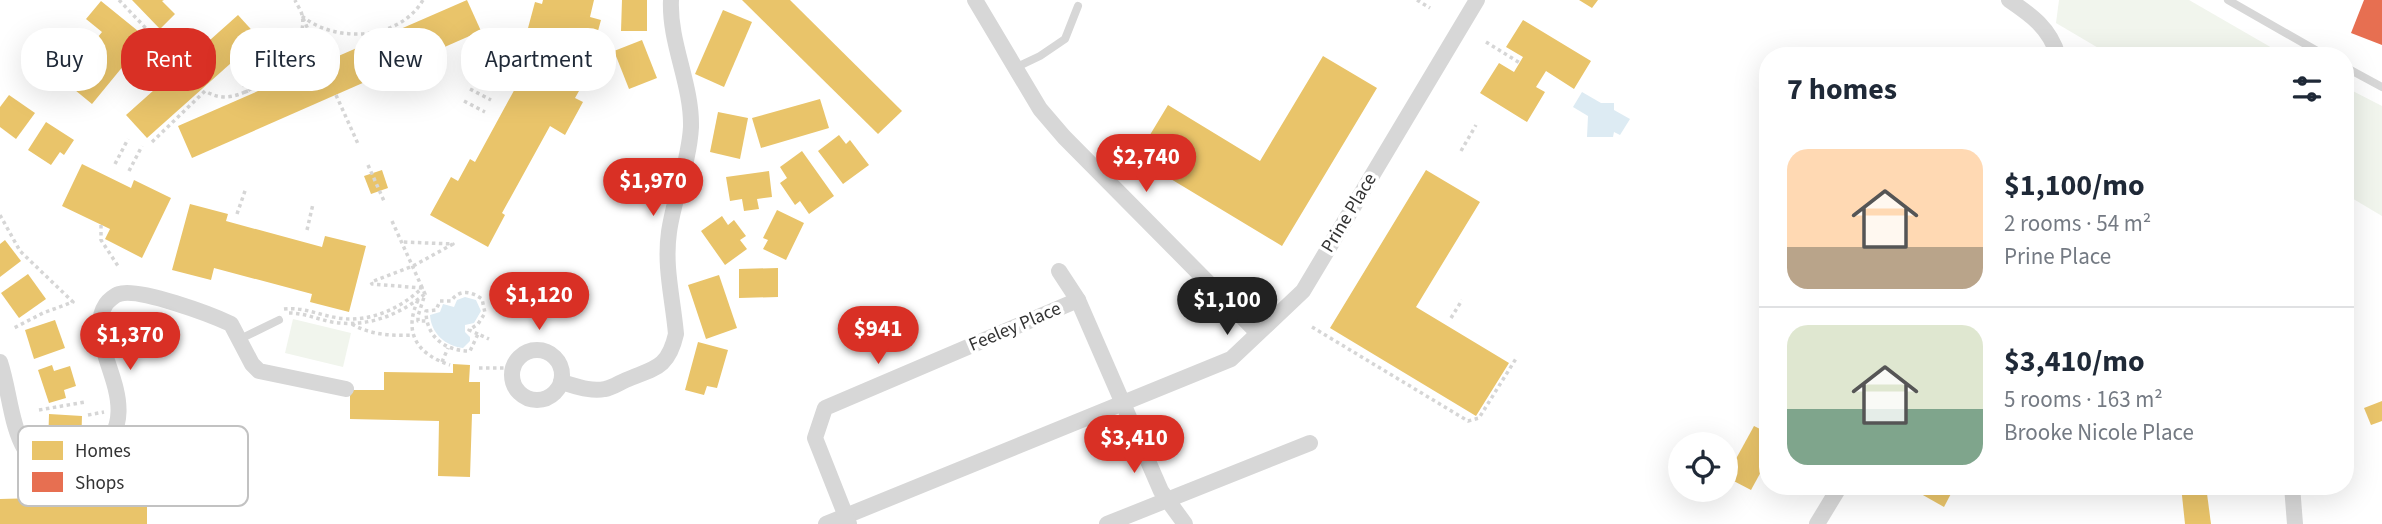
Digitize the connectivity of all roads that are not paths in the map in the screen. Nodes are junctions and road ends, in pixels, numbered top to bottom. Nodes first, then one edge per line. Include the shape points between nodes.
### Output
1 (671, 0) edge
2 (975, 0) edge
3 (1477, 0) edge
4 (2008, 0) edge
5 (2228, 0) edge
6 (1078, 6) dead end
7 (2055, 47) edge
8 (2310, 47) edge
9 (1017, 67) junction
10 (2354, 72) edge
11 (2382, 87) edge
12 (1059, 271) dead end
13 (1078, 300) junction
14 (279, 320) dead end
15 (1258, 334) junction
16 (240, 340) junction
17 (0, 362) edge
18 (561, 382) junction
19 (346, 389) dead end
20 (1123, 403) junction
21 (117, 426) edge
22 (18, 434) edge
23 (1310, 443) dead end
24 (1835, 495) edge
25 (2293, 495) edge
26 (1168, 500) junction
27 (847, 520) edge
28 (826, 524) edge
29 (1107, 524) edge
30 (1185, 524) edge
31 (1817, 524) edge
32 (2295, 524) edge

1 - 18 street via 691,128 666,260 676,334 673,345 668,357 653,370 607,389 587,390
2 - 9 street
3 - 15 street, Prine Place via 1303,291
4 - 7 street via 2036,19
5 - 8 lane
6 - 9 lane via 1065,39
9 - 15 street via 1040,109 1064,137
10 - 11 lane
12 - 13 street
13 - 20 street
13 - 27 street, Feeley Place via 825,408 815,438
14 - 16 lane
15 - 20 street, Prine Place via 1231,359
16 - 19 street via 259,371
16 - 21 street via 224,321 153,296 118,294 106,303 100,324 118,408
17 - 22 street
18 - 18 street via 545,399 528,398 516,387 514,368 526,352 542,351 561,366
20 - 26 street
20 - 27 street, Prine Place
23 - 26 street
24 - 31 street
25 - 32 street
26 - 29 street
26 - 30 street
27 - 28 street, Prine Place

